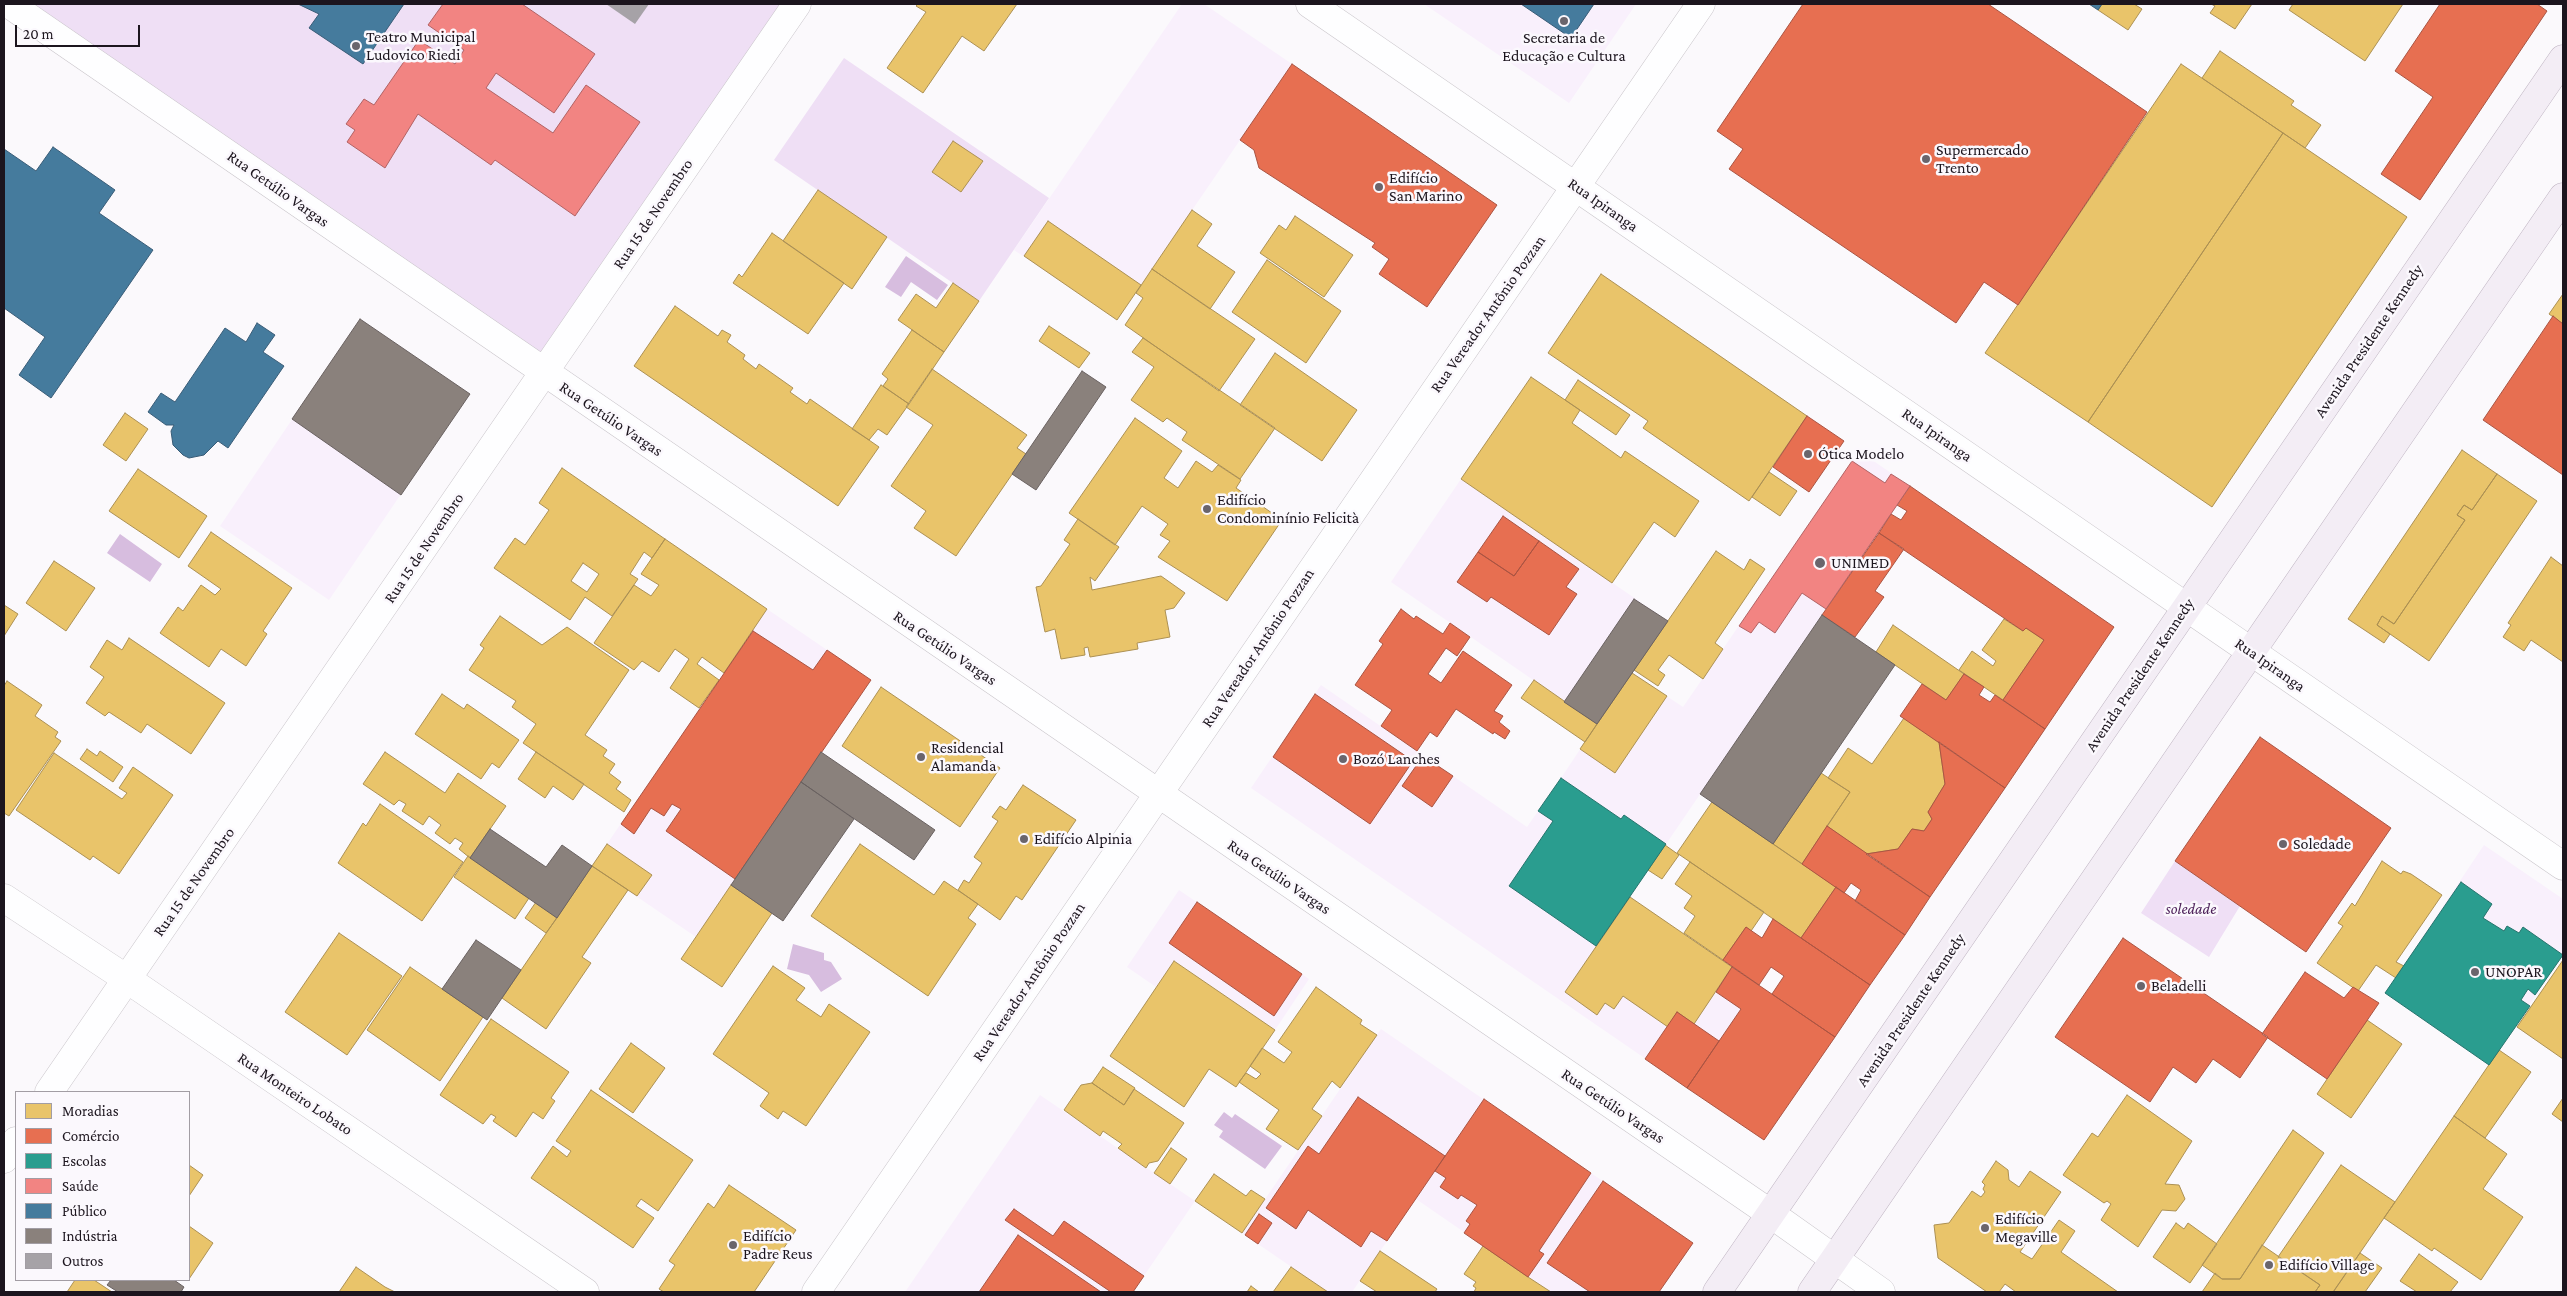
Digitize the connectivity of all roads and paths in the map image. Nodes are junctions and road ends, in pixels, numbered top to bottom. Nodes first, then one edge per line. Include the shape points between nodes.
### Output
1 (8, 4) edge
2 (797, 4) edge
3 (1310, 4) edge
4 (1701, 4) edge
5 (2563, 59) edge
6 (1576, 186) junction
7 (2563, 198) edge
8 (544, 373) junction
9 (2187, 607) junction
10 (2251, 652) junction
11 (1158, 794) junction
12 (2563, 866) edge
13 (4, 898) edge
14 (127, 979) junction
15 (51, 1091) edge
16 (15, 1142) edge
17 (4, 1159) edge
18 (1771, 1214) junction
19 (1834, 1260) junction
20 (584, 1292) edge
21 (816, 1292) edge
22 (1717, 1292) edge
23 (1812, 1292) edge
24 (1882, 1292) edge

1 - 8 street, Rua Getúlio Vargas
2 - 8 street, Rua 15 de Novembro
3 - 6 street, Rua Ipiranga
4 - 6 street, Rua Vereador Antônio Pozzan
5 - 9 main road, Avenida Presidente Kennedy
6 - 9 street, Rua Ipiranga
6 - 11 street, Rua Vereador Antônio Pozzan
7 - 10 main road
8 - 11 street, Rua Getúlio Vargas
8 - 14 street, Rua 15 de Novembro
9 - 10 street, Rua Ipiranga
9 - 18 main road, Avenida Presidente Kennedy
10 - 12 street, Rua Ipiranga
10 - 19 main road
11 - 18 street, Rua Getúlio Vargas
11 - 21 street, Rua Vereador Antônio Pozzan
13 - 14 street, Rua Monteiro Lobato
14 - 15 street, Rua 15 de Novembro
14 - 20 street, Rua Monteiro Lobato
16 - 17 street
18 - 19 street, Rua Getúlio Vargas
18 - 22 main road, Avenida Presidente Kennedy
19 - 23 main road
19 - 24 street, Rua Getúlio Vargas

